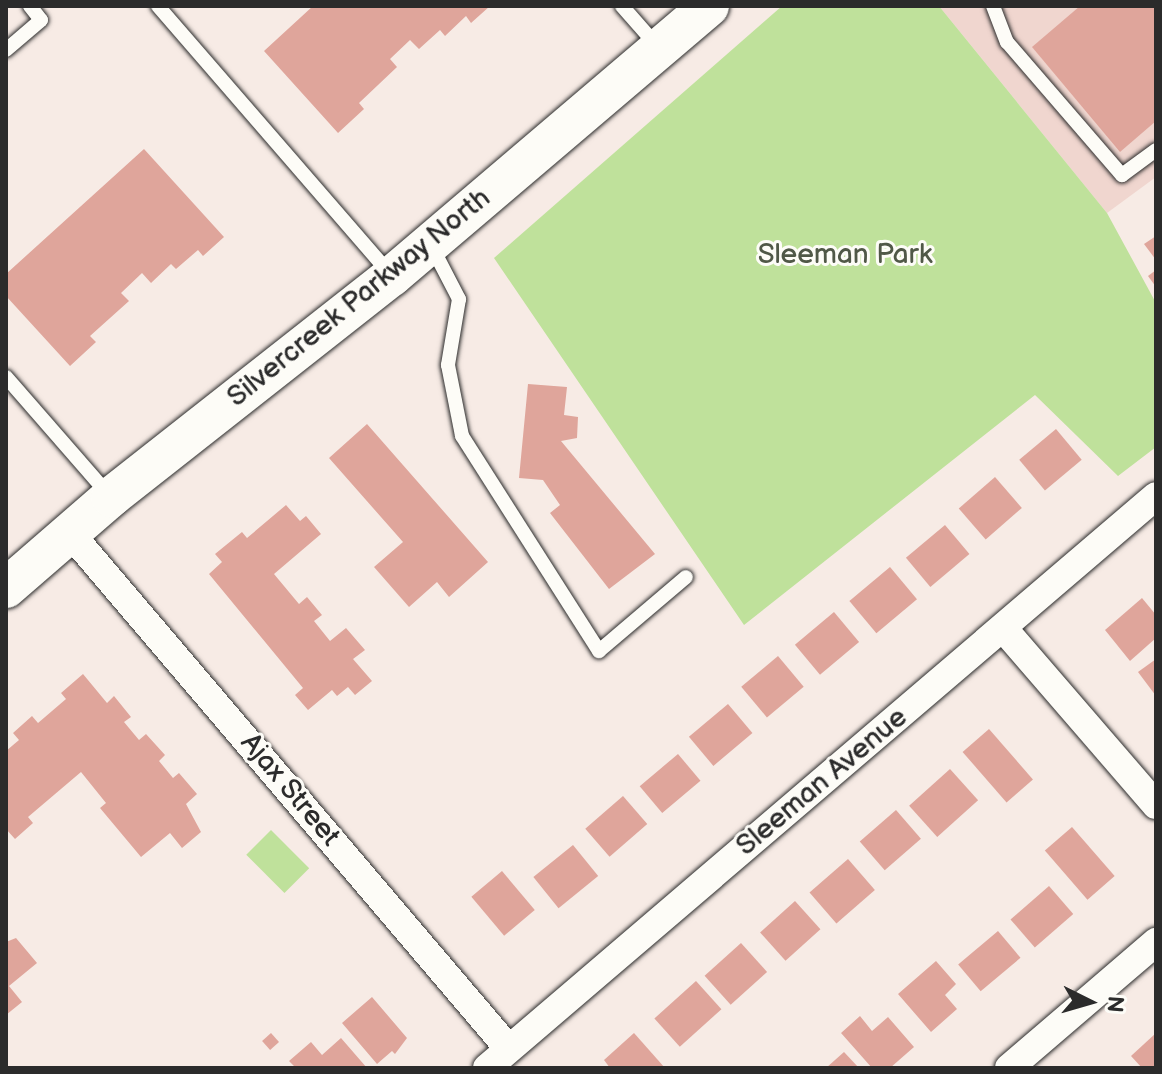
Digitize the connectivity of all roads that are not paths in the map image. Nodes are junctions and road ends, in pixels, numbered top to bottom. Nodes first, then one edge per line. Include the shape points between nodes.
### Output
1 (30, 6) edge
2 (158, 6) edge
3 (622, 6) edge
4 (709, 6) edge
5 (995, 7) edge
6 (659, 48) junction
7 (6, 50) edge
8 (1156, 150) edge
9 (430, 243) junction
10 (392, 276) junction
11 (6, 377) edge
12 (1156, 496) edge
13 (111, 497) junction
14 (70, 533) junction
15 (686, 577) dead end
16 (6, 588) edge
17 (1003, 628) junction
18 (1156, 805) edge
19 (1156, 942) edge
20 (509, 1049) junction
21 (487, 1068) edge
22 (1009, 1068) edge

1 - 7 lane via 41,20
2 - 10 lane
3 - 6 lane
4 - 6 main road, Silvercreek Parkway North
5 - 8 lane via 1007,42 1122,175
6 - 9 main road, Silvercreek Parkway North
9 - 10 main road, Silvercreek Parkway North
9 - 15 lane via 459,299 448,365 462,436 599,651
10 - 13 main road, Silvercreek Parkway North
11 - 13 lane
12 - 17 street, Sleeman Avenue
13 - 14 main road, Silvercreek Parkway North
14 - 16 main road, Silvercreek Parkway North
14 - 20 street, Ajax Street
17 - 18 street
17 - 20 street, Sleeman Avenue
19 - 22 street
20 - 21 street, Sleeman Avenue

